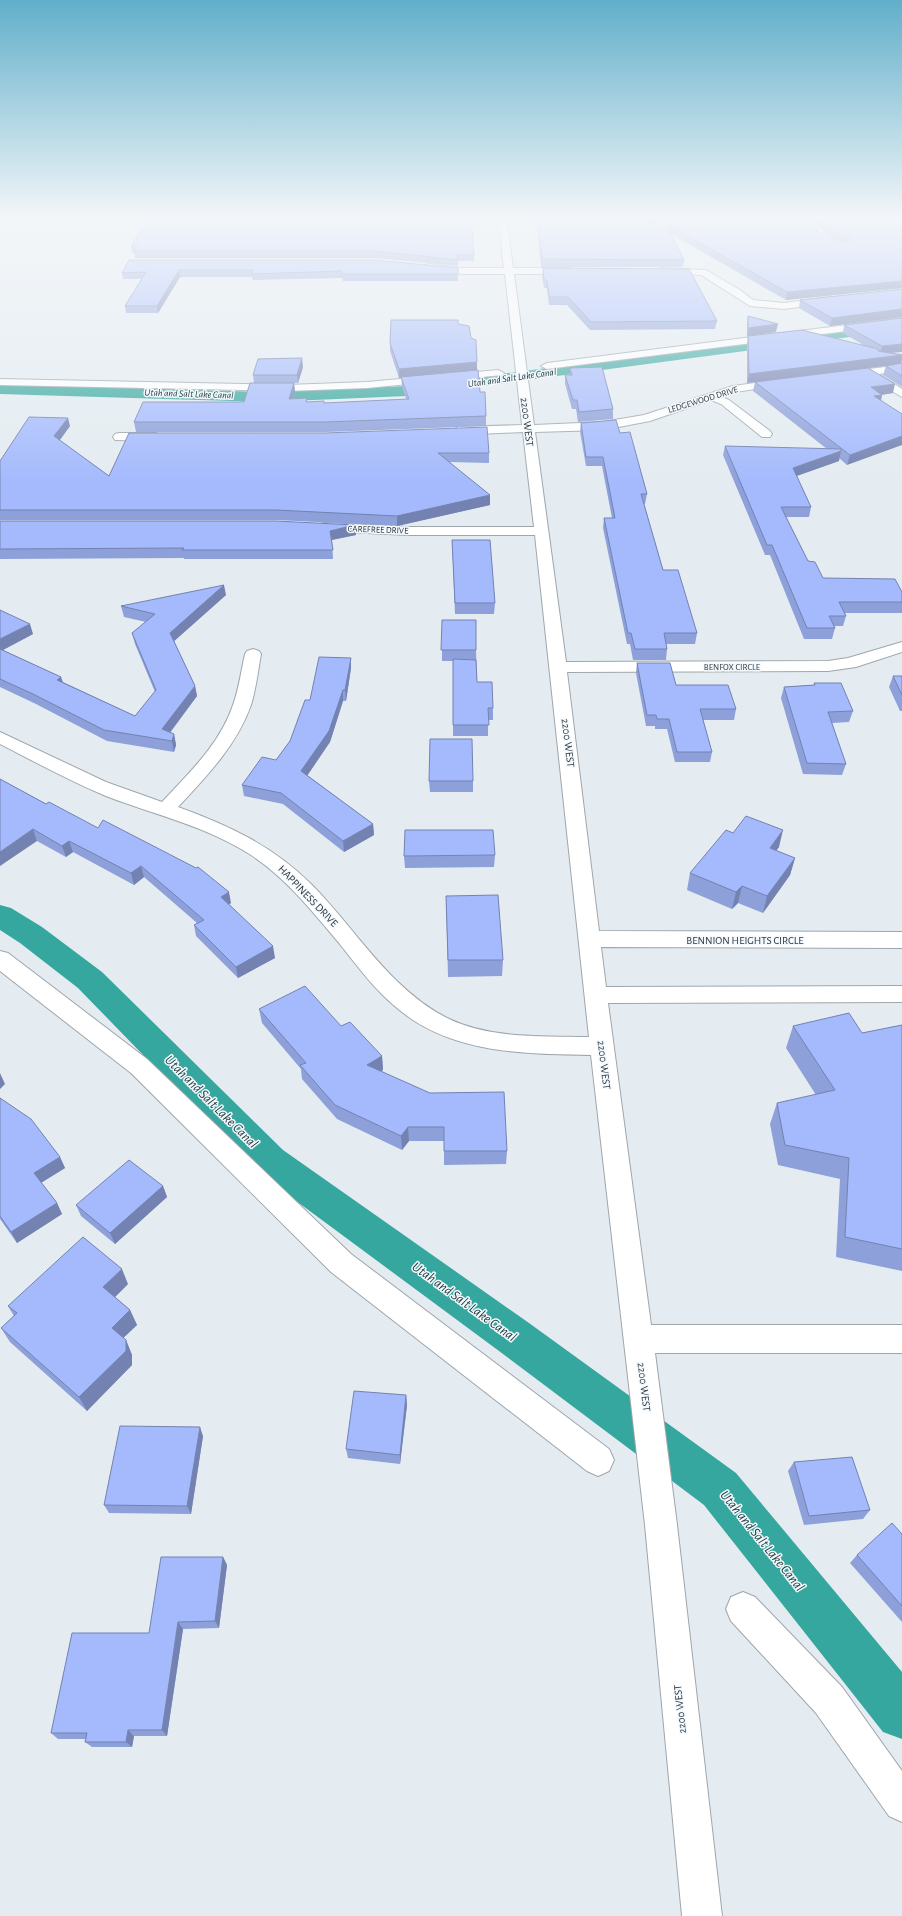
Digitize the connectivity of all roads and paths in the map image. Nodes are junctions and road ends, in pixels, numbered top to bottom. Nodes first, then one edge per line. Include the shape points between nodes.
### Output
1 (513, 304) edge
2 (771, 304) edge
3 (796, 304) edge
4 (902, 321) edge
5 (547, 366) dead end
6 (902, 368) edge
7 (868, 372) junction
8 (498, 373) dead end
9 (836, 376) edge
10 (797, 380) edge
11 (0, 382) edge
12 (902, 394) edge
13 (710, 396) junction
14 (528, 428) junction
15 (448, 432) edge
16 (766, 434) dead end
17 (119, 437) dead end
18 (168, 437) edge
19 (308, 526) edge
20 (541, 531) junction
21 (902, 647) edge
22 (253, 654) dead end
23 (558, 667) junction
24 (0, 737) edge
25 (166, 810) junction
26 (588, 939) junction
27 (902, 940) edge
28 (0, 959) edge
29 (902, 994) edge
30 (596, 995) junction
31 (602, 1046) junction
32 (638, 1339) junction
33 (902, 1339) edge
34 (598, 1460) dead end
35 (743, 1609) dead end
36 (902, 1803) edge
37 (702, 1916) edge

1 - 14 street, 2200 WEST
2 - 3 street
4 - 5 street
6 - 7 street
7 - 9 street
7 - 12 street
8 - 11 street via 367,385 287,388
10 - 13 street, LEDGEWOOD DRIVE via 732,389
13 - 14 street, LEDGEWOOD DRIVE via 626,423
13 - 16 street via 725,402
14 - 15 street, LEDGEWOOD DRIVE
14 - 20 street, 2200 WEST
17 - 18 street
19 - 20 street, CAREFREE DRIVE via 401,531
20 - 23 street, 2200 WEST
21 - 23 street, BENFOX CIRCLE via 850,663 828,666
22 - 25 street via 241,710 230,732 214,756
23 - 26 street, 2200 WEST via 572,772
24 - 25 street, HAPPINESS DRIVE via 113,791
25 - 31 street, HAPPINESS DRIVE via 230,834 282,868 392,990 420,1014 454,1031 494,1042
26 - 27 street, BENNION HEIGHTS CIRCLE
26 - 30 street, 2200 WEST
28 - 34 street via 138,1066 341,1263
29 - 30 street
30 - 31 street, 2200 WEST
31 - 32 street, 2200 WEST
32 - 33 street
32 - 37 street, 2200 WEST via 661,1525
35 - 36 street via 830,1700

